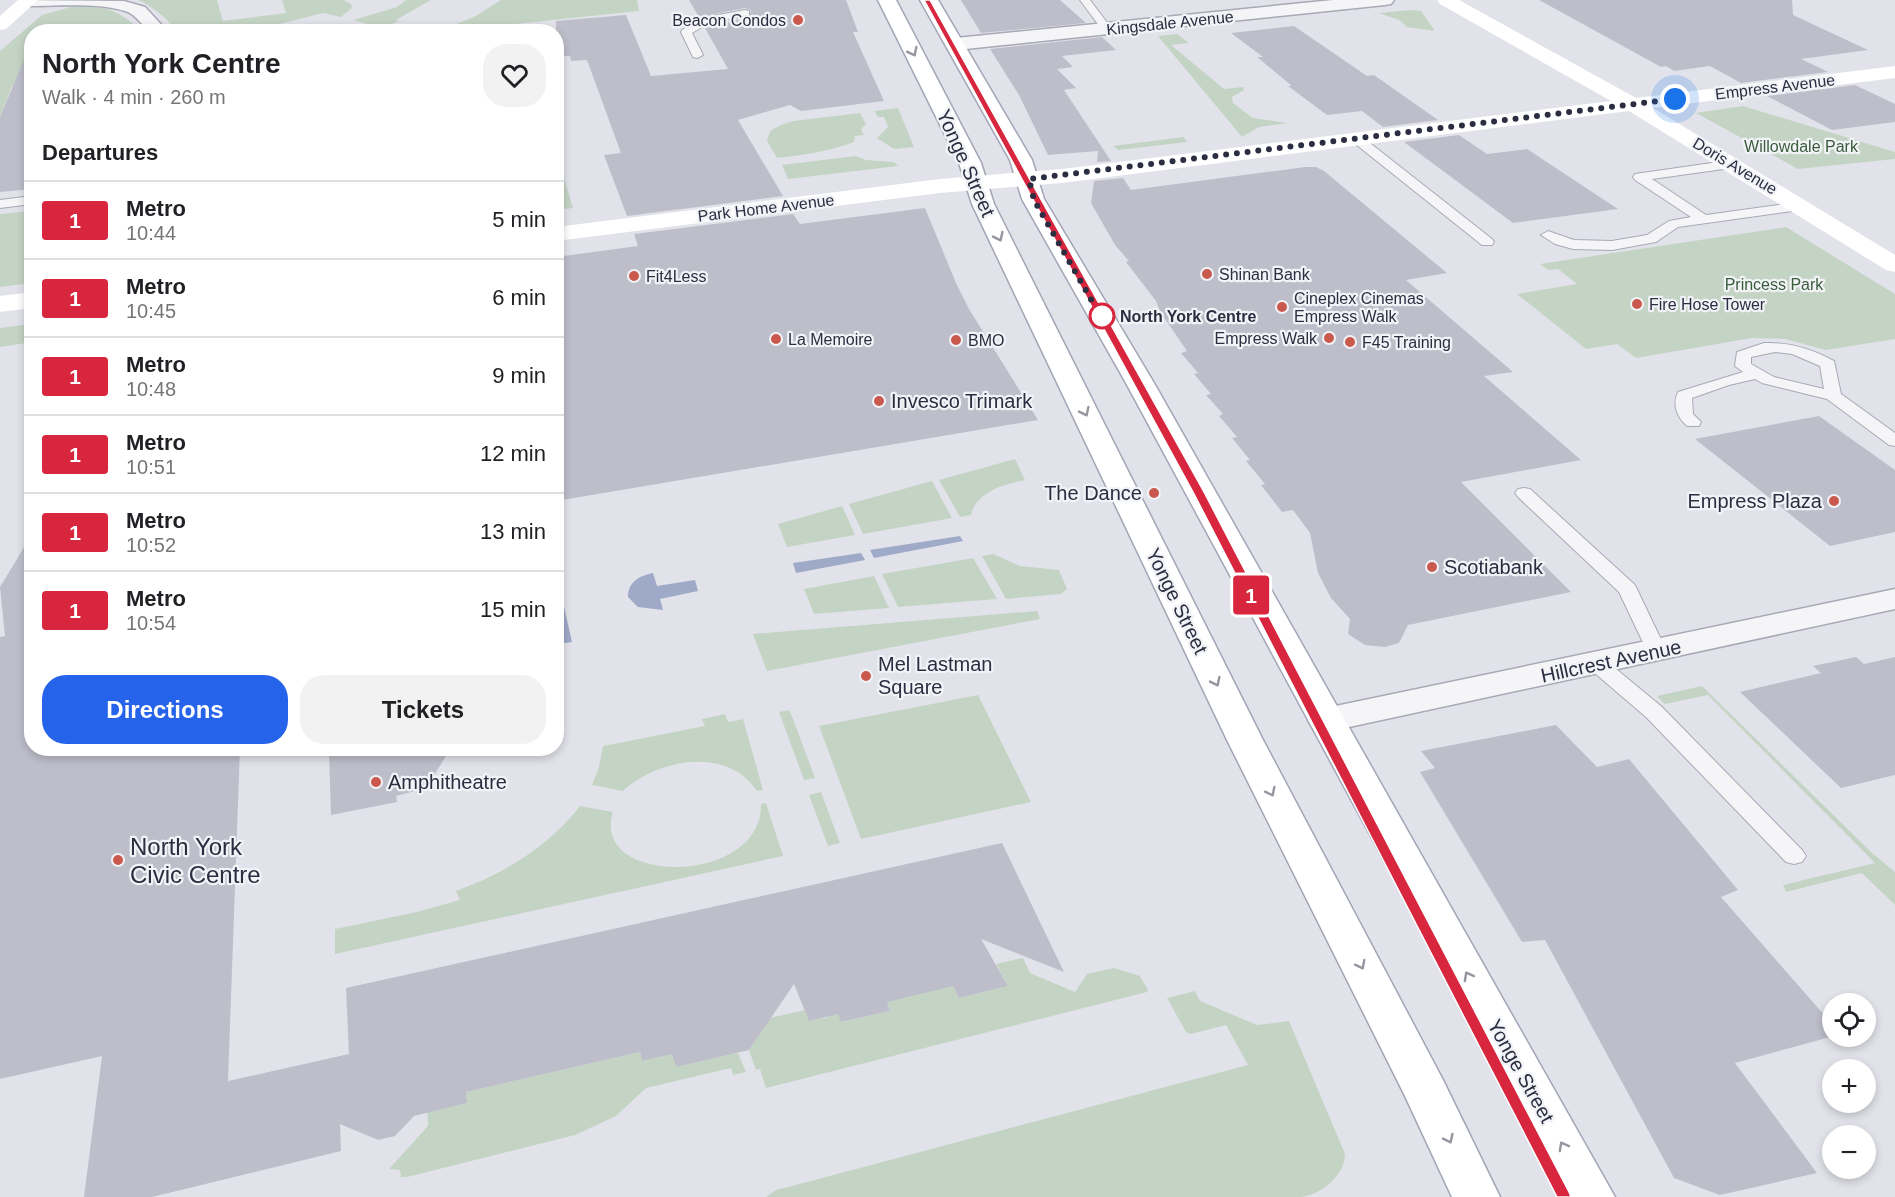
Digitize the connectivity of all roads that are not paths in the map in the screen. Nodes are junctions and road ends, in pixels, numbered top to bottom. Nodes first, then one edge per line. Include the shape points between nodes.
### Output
1 (887, 0) edge
2 (929, 0) edge
3 (1085, 0) edge
4 (1385, 0) edge
5 (1446, 0) edge
6 (29, 1) edge
7 (746, 13) dead end
8 (151, 24) edge
9 (0, 25) edge
10 (1107, 29) junction
11 (956, 44) junction
12 (697, 56) dead end
13 (1895, 72) edge
14 (1633, 105) junction
15 (1357, 139) junction
16 (1732, 164) junction
17 (1029, 179) junction
18 (976, 183) junction
19 (24, 201) edge
20 (0, 204) edge
21 (1800, 206) junction
22 (1703, 219) junction
23 (564, 233) edge
24 (1548, 235) dead end
25 (1487, 242) dead end
26 (1895, 265) edge
27 (24, 301) edge
28 (0, 304) edge
29 (1758, 375) junction
30 (1833, 396) junction
31 (1694, 422) dead end
32 (1895, 441) edge
33 (1524, 493) dead end
34 (1895, 598) edge
35 (1658, 652) junction
36 (1597, 664) junction
37 (1326, 720) junction
38 (1794, 855) dead end
39 (1476, 1197) edge
40 (1591, 1197) edge

1 -> 18 main road, Yonge Street via 970,163
2 - 11 main road, Yonge Street
3 - 10 lane
4 - 10 street, Kingsdale Avenue
5 - 14 main road, Doris Avenue
6 - 8 street via 126,6
6 - 9 main road
7 - 12 lane via 706,20 687,32
10 - 11 street, Kingsdale Avenue
11 - 17 main road, Yonge Street
13 - 14 main road, Empress Avenue
14 - 15 main road, Empress Avenue
14 - 16 main road, Doris Avenue
15 - 17 main road, Empress Avenue
15 - 25 lane
16 - 21 main road, Doris Avenue
16 - 22 lane via 1640,177
17 - 18 main road, Empress Avenue
17 - 37 main road, Yonge Street via 1034,200
18 - 23 main road, Park Home Avenue
18 -> 39 main road, Yonge Street via 1245,740
19 - 20 lane
21 - 22 lane
21 - 26 main road, Doris Avenue
22 - 24 lane via 1674,224 1651,239 1590,247
27 - 28 main road
29 - 30 lane
29 - 30 lane via 1743,366 1743,356 1758,347 1807,352 1828,364
29 - 31 lane via 1684,395 1685,415
30 - 32 lane
33 - 35 lane via 1628,589
34 - 35 street, Hillcrest Avenue
35 - 36 street, Hillcrest Avenue
36 - 37 street, Hillcrest Avenue
36 - 38 lane via 1654,712
40 -> 37 main road, Yonge Street

